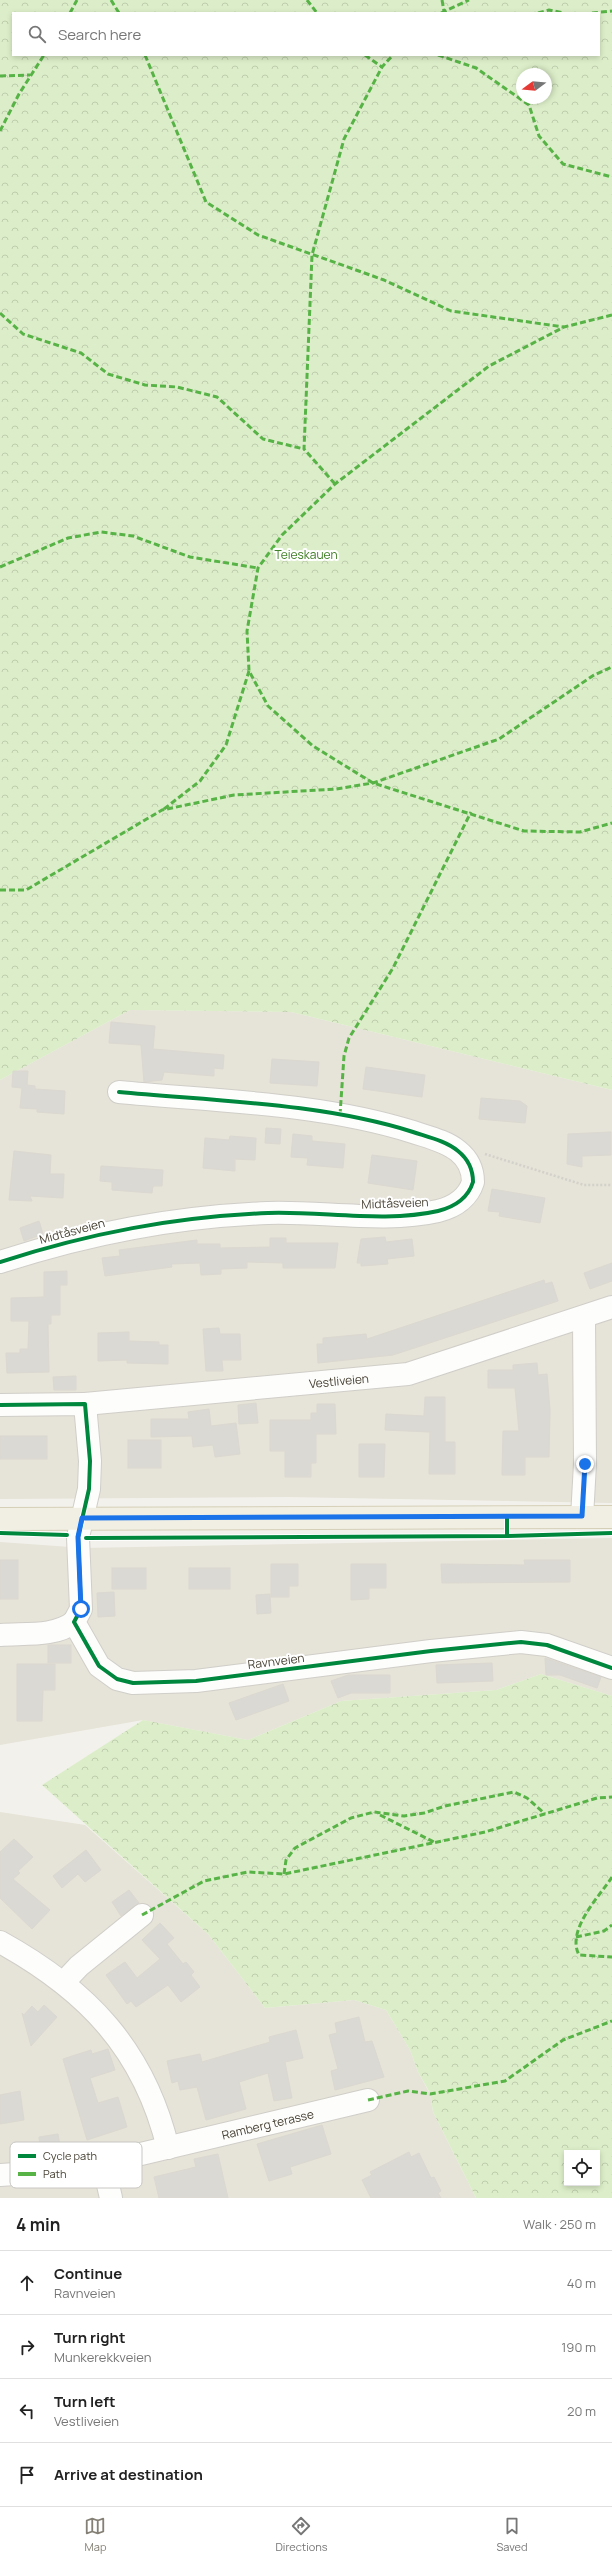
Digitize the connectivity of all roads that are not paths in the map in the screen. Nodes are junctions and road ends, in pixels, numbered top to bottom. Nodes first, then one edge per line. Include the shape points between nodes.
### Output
1 (119, 1092) dead end
2 (0, 1262) edge
3 (612, 1307) edge
4 (584, 1317) junction
5 (0, 1404) edge
6 (85, 1404) junction
7 (582, 1516) junction
8 (612, 1516) edge
9 (0, 1519) edge
10 (89, 1525) junction
11 (74, 1622) junction
12 (0, 1636) edge
13 (612, 1668) edge
14 (142, 1915) dead end
15 (0, 1942) edge
16 (64, 1982) junction
17 (368, 2100) dead end
18 (168, 2148) junction
19 (142, 2154) edge
20 (10, 2174) edge
21 (0, 2175) edge
22 (109, 2188) edge
23 (111, 2198) edge

1 - 2 street, Midtåsveien via 347,1115 391,1125 437,1140 457,1150 467,1159 473,1182 467,1195 459,1202 438,1211 392,1215 269,1213 170,1220 95,1234
3 - 4 street, Vestliveien
4 - 6 street, Vestliveien via 440,1364 388,1377
4 - 7 street via 585,1464
5 - 6 street
6 - 10 street via 89,1482 86,1511
7 - 8 main road
7 - 10 main road
9 - 10 main road
10 - 11 street via 78,1537 81,1609
11 - 12 street via 66,1628 51,1632
11 - 13 street, Ravnveien via 99,1666 117,1679 133,1683 196,1681 521,1642 547,1645
14 - 16 street via 79,1966
15 - 16 street
16 - 18 street via 113,2033 138,2067 155,2104
17 - 18 street, Ramberg terasse
18 - 19 street, Ramberg terasse
20 - 21 street, Ramberg terasse
22 - 23 street

